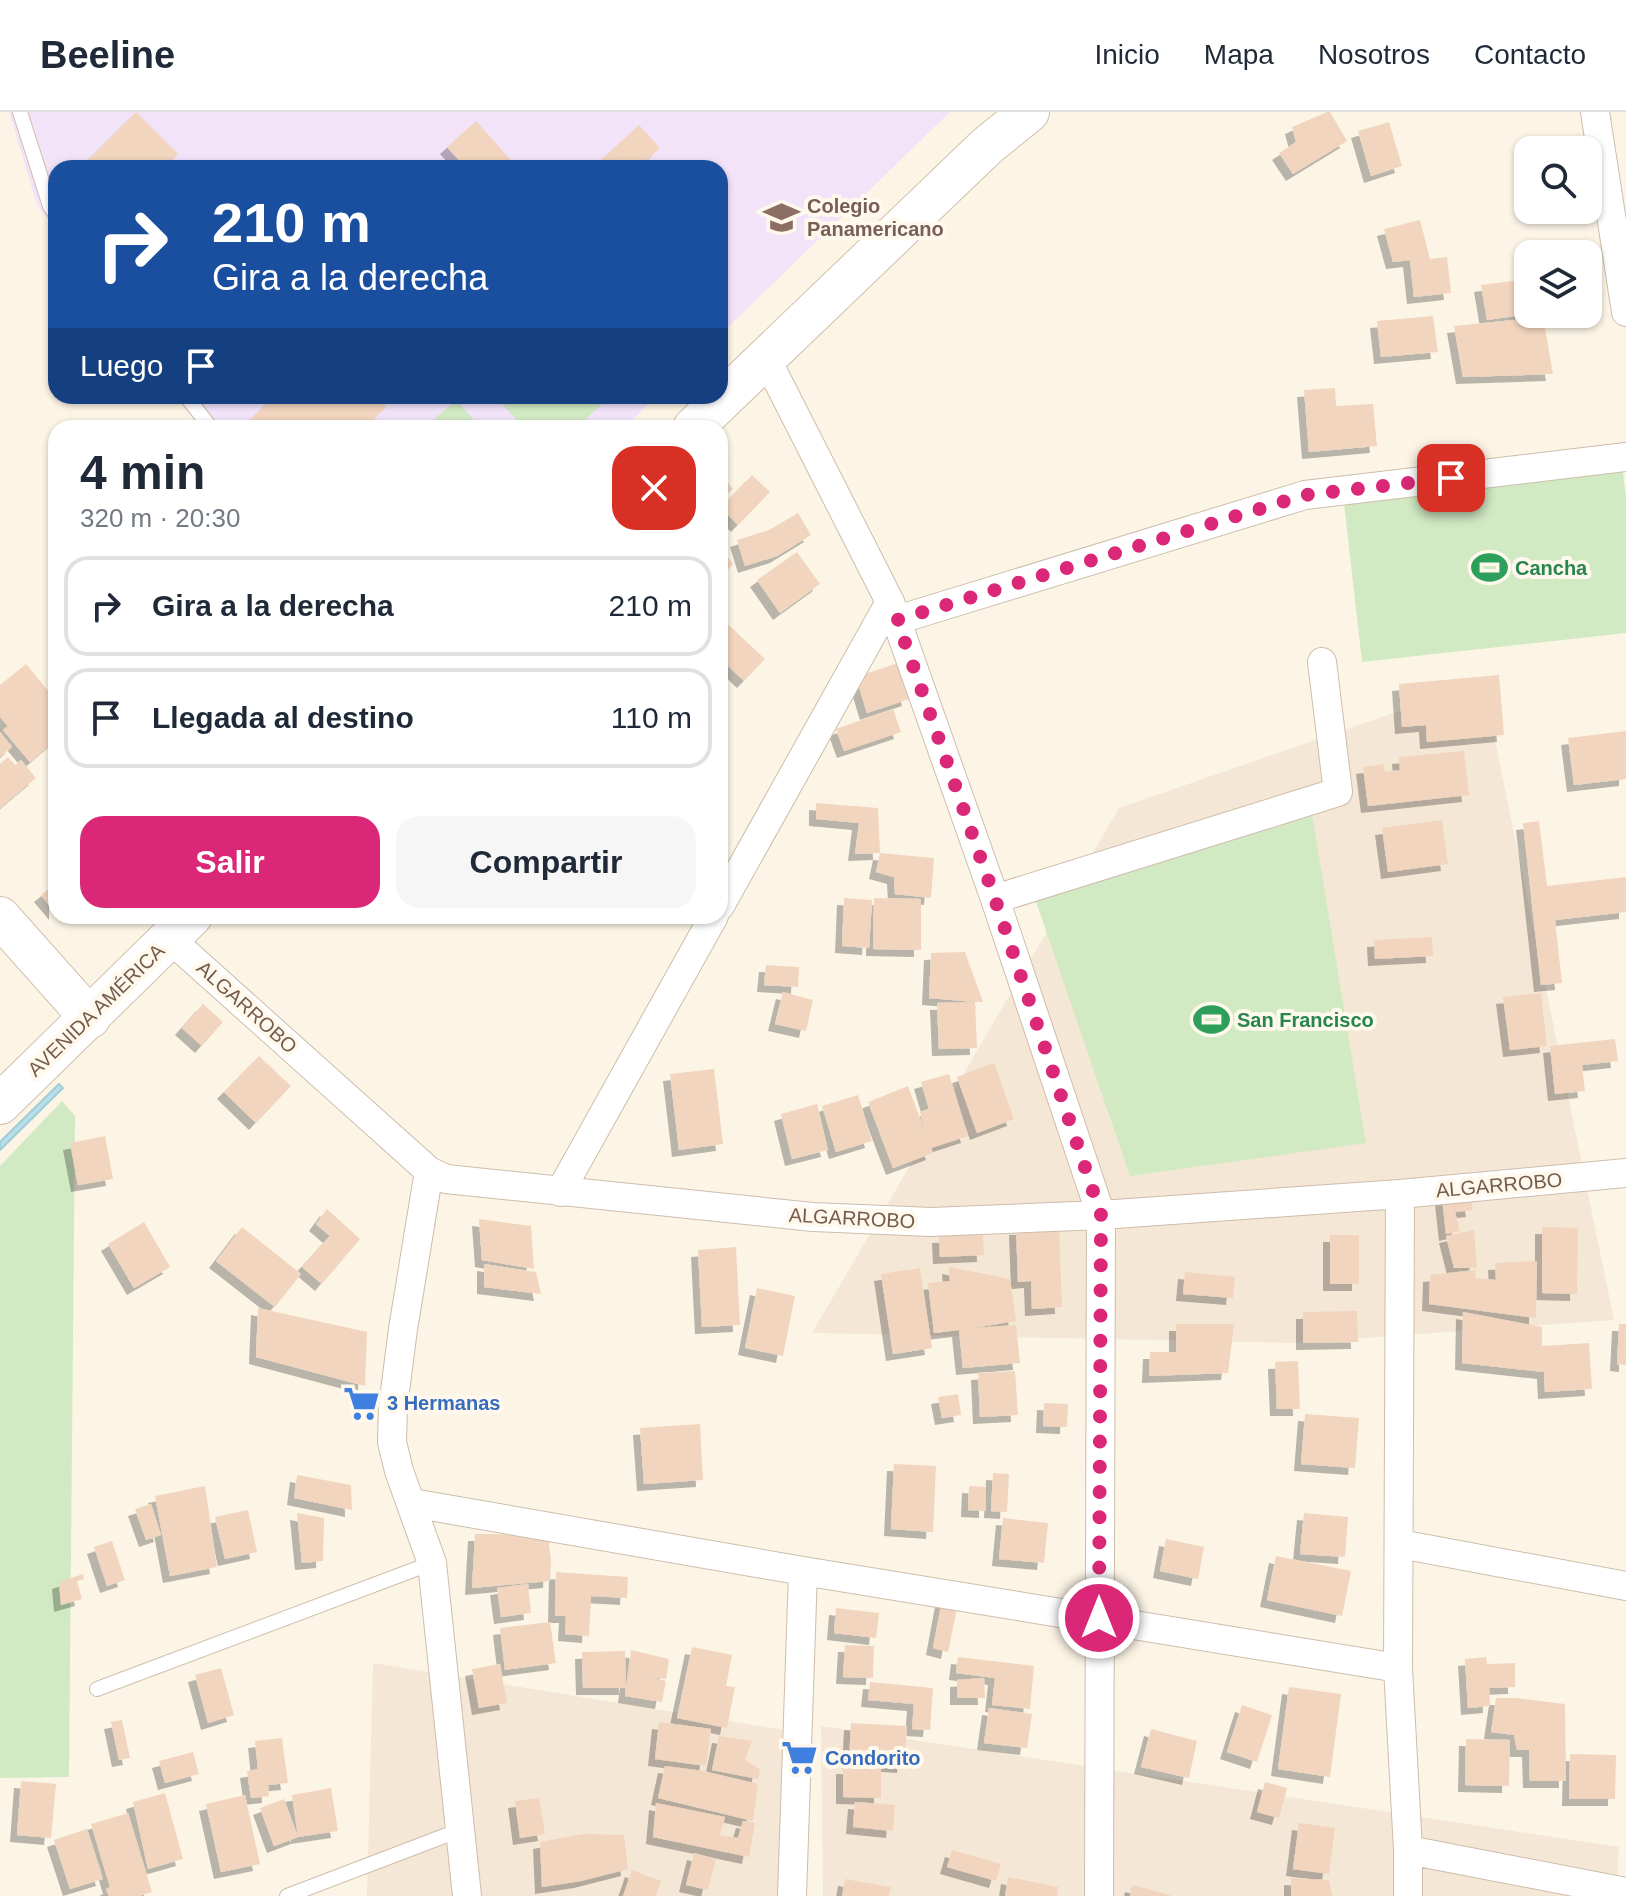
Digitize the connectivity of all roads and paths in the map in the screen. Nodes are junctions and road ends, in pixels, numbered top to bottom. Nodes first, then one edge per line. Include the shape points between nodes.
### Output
1 (20, 112) edge
2 (1029, 112) edge
3 (1595, 112) edge
4 (985, 129) edge
5 (48, 200) edge
6 (1626, 312) edge
7 (766, 358) junction
8 (728, 394) edge
9 (192, 404) edge
10 (718, 404) edge
11 (205, 420) edge
12 (701, 420) edge
13 (1626, 457) edge
14 (893, 611) junction
15 (1322, 662) dead end
16 (728, 892) edge
17 (995, 899) junction
18 (0, 917) edge
19 (710, 924) edge
20 (181, 927) edge
21 (90, 1018) junction
22 (0, 1104) edge
23 (429, 1171) junction
24 (1626, 1173) edge
25 (560, 1192) junction
26 (1400, 1194) junction
27 (1101, 1215) junction
28 (412, 1503) junction
29 (1400, 1544) junction
30 (432, 1563) junction
31 (803, 1571) junction
32 (1626, 1586) edge
33 (1099, 1618) junction
34 (1398, 1668) junction
35 (97, 1689) dead end
36 (460, 1830) junction
37 (1408, 1850) junction
38 (1626, 1892) edge
39 (287, 1896) edge
40 (467, 1896) edge
41 (792, 1896) edge
42 (1099, 1896) edge
43 (1408, 1896) edge

1 - 5 lane
2 - 4 main road
3 - 6 street
4 - 7 main road
7 - 8 main road
7 - 14 street
9 - 11 lane
10 - 12 main road
13 - 14 street via 1305,495
14 - 16 street
14 - 17 street
15 - 17 street via 1338,792
17 - 27 street
18 - 21 main road
19 - 25 street
20 - 21 main road, AVENIDA AMÉRICA
20 - 23 street, ALGARROBO
21 - 22 main road, AVENIDA AMÉRICA
23 - 25 street, ALGARROBO via 446,1179
23 - 28 street via 393,1407 392,1442
24 - 26 street, ALGARROBO
25 - 27 street, ALGARROBO via 813,1217 931,1222
26 - 27 street, ALGARROBO
26 - 29 street
27 - 33 street
28 - 30 street
28 - 31 street
29 - 32 street
29 - 34 street
30 - 35 lane
30 - 36 street
31 - 33 street
31 - 41 street
33 - 34 street
33 - 42 street
34 - 37 street
36 - 39 lane
36 - 40 street
37 - 38 street
37 - 43 street

